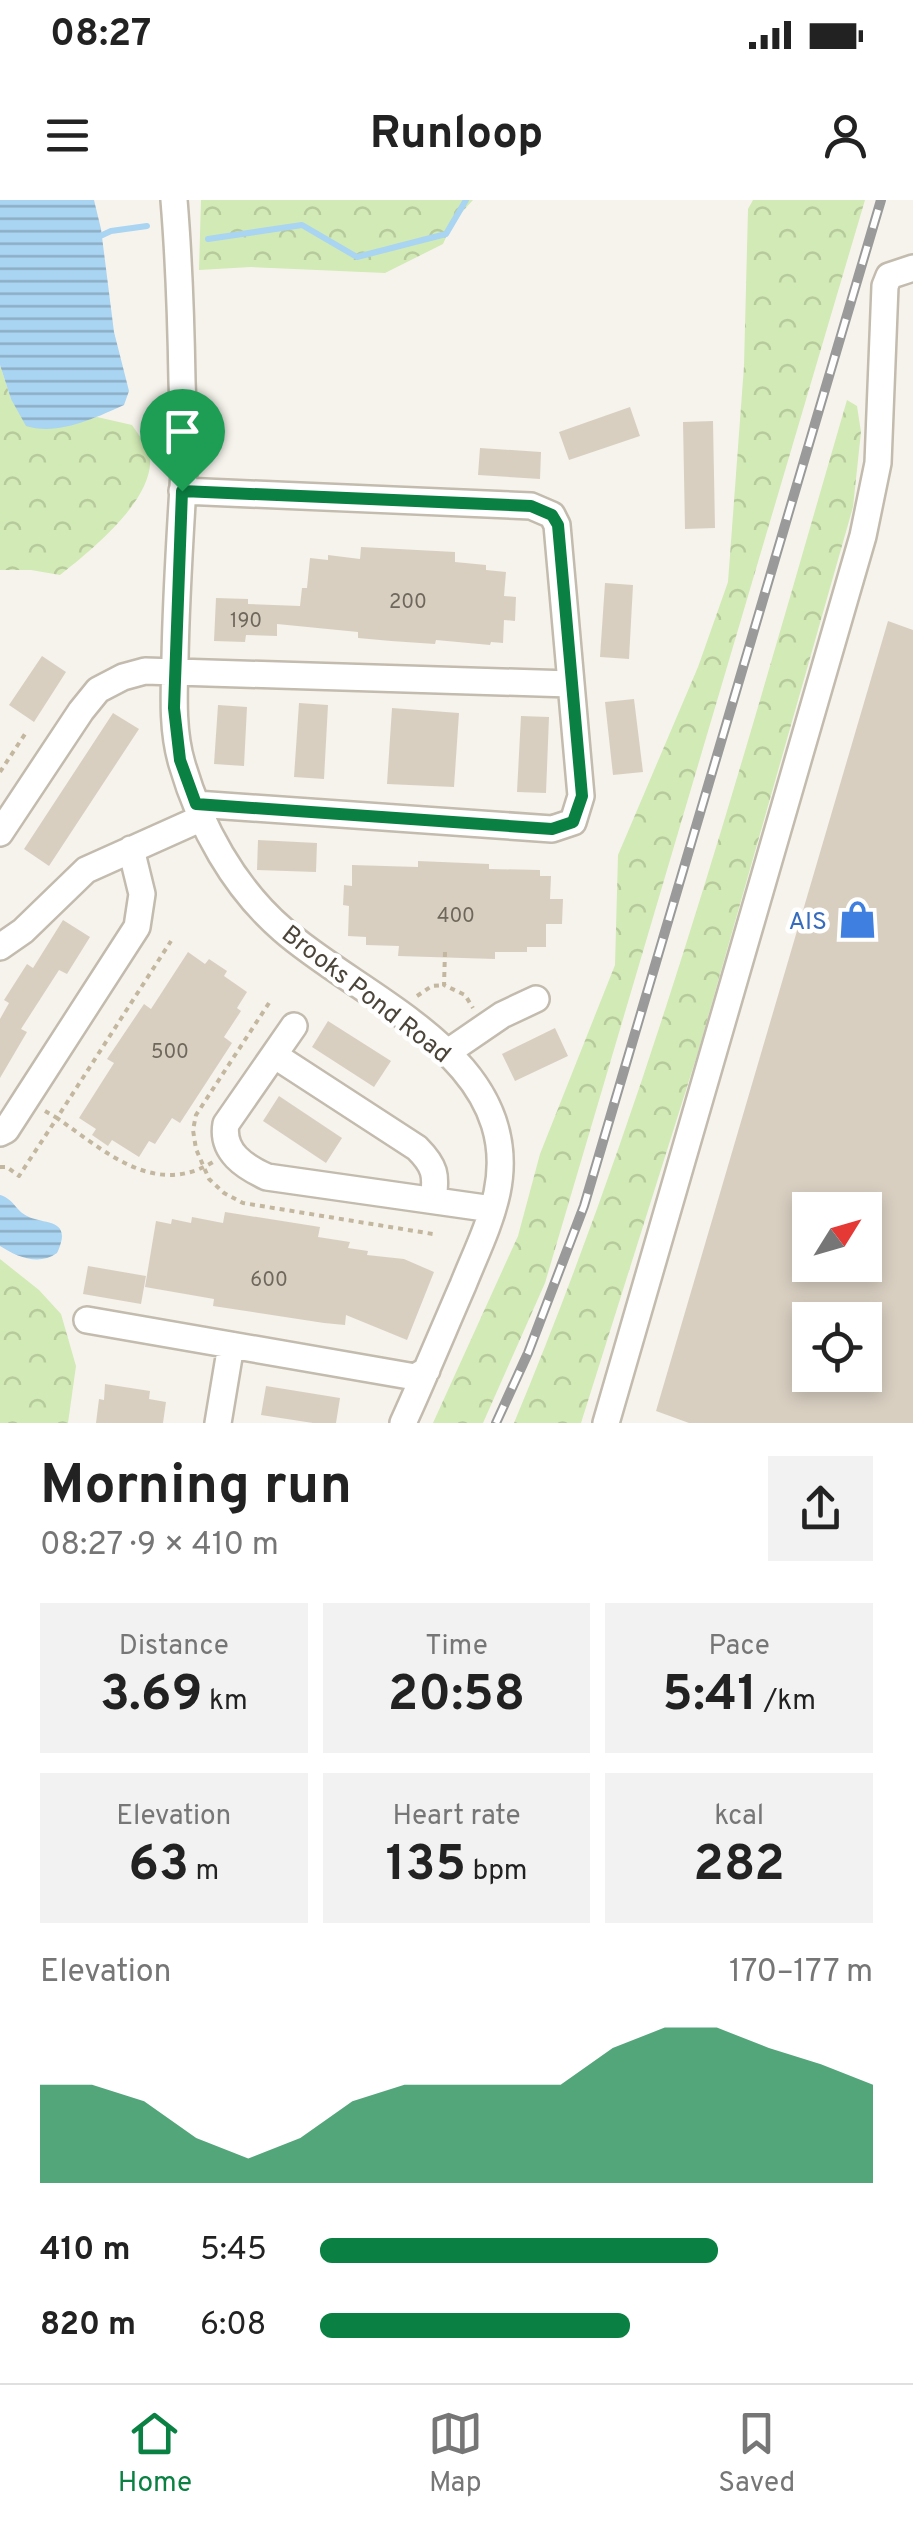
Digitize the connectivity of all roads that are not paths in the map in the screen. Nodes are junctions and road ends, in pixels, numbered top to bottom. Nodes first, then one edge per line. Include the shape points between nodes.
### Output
1 (174, 200) edge
2 (913, 268) edge
3 (182, 491) junction
4 (174, 671) junction
5 (570, 684) junction
6 (199, 811) junction
7 (0, 833) edge
8 (130, 849) junction
9 (0, 947) edge
10 (536, 999) dead end
11 (294, 1026) dead end
12 (448, 1052) junction
13 (274, 1054) junction
14 (0, 1132) edge
15 (433, 1200) junction
16 (492, 1209) junction
17 (87, 1320) dead end
18 (230, 1345) junction
19 (427, 1370) junction
20 (218, 1423) edge
21 (402, 1423) edge
22 (606, 1423) edge

1 - 3 street, Brooks Pond Road
2 - 22 street via 889,276 886,286 878,463 864,536
3 - 4 street, Brooks Pond Road
3 - 5 street via 531,506 552,515
4 - 5 street
4 - 6 street, Brooks Pond Road via 180,760
4 - 7 street via 145,671 98,690
5 - 6 street via 582,796 573,822 552,829
6 - 8 street
6 - 12 street, Brooks Pond Road via 245,890 283,930
8 - 9 street via 86,870
8 - 14 street via 142,894 137,927
10 - 12 street
11 - 13 street
12 - 16 street, Brooks Pond Road via 484,1096 494,1123 500,1158
13 - 15 street via 417,1148 432,1162
13 - 15 street via 226,1124 230,1150 250,1169 267,1177
15 - 16 street
16 - 19 street, Brooks Pond Road
17 - 18 street
18 - 19 street via 415,1377
18 - 20 street
19 - 21 street, Brooks Pond Road

